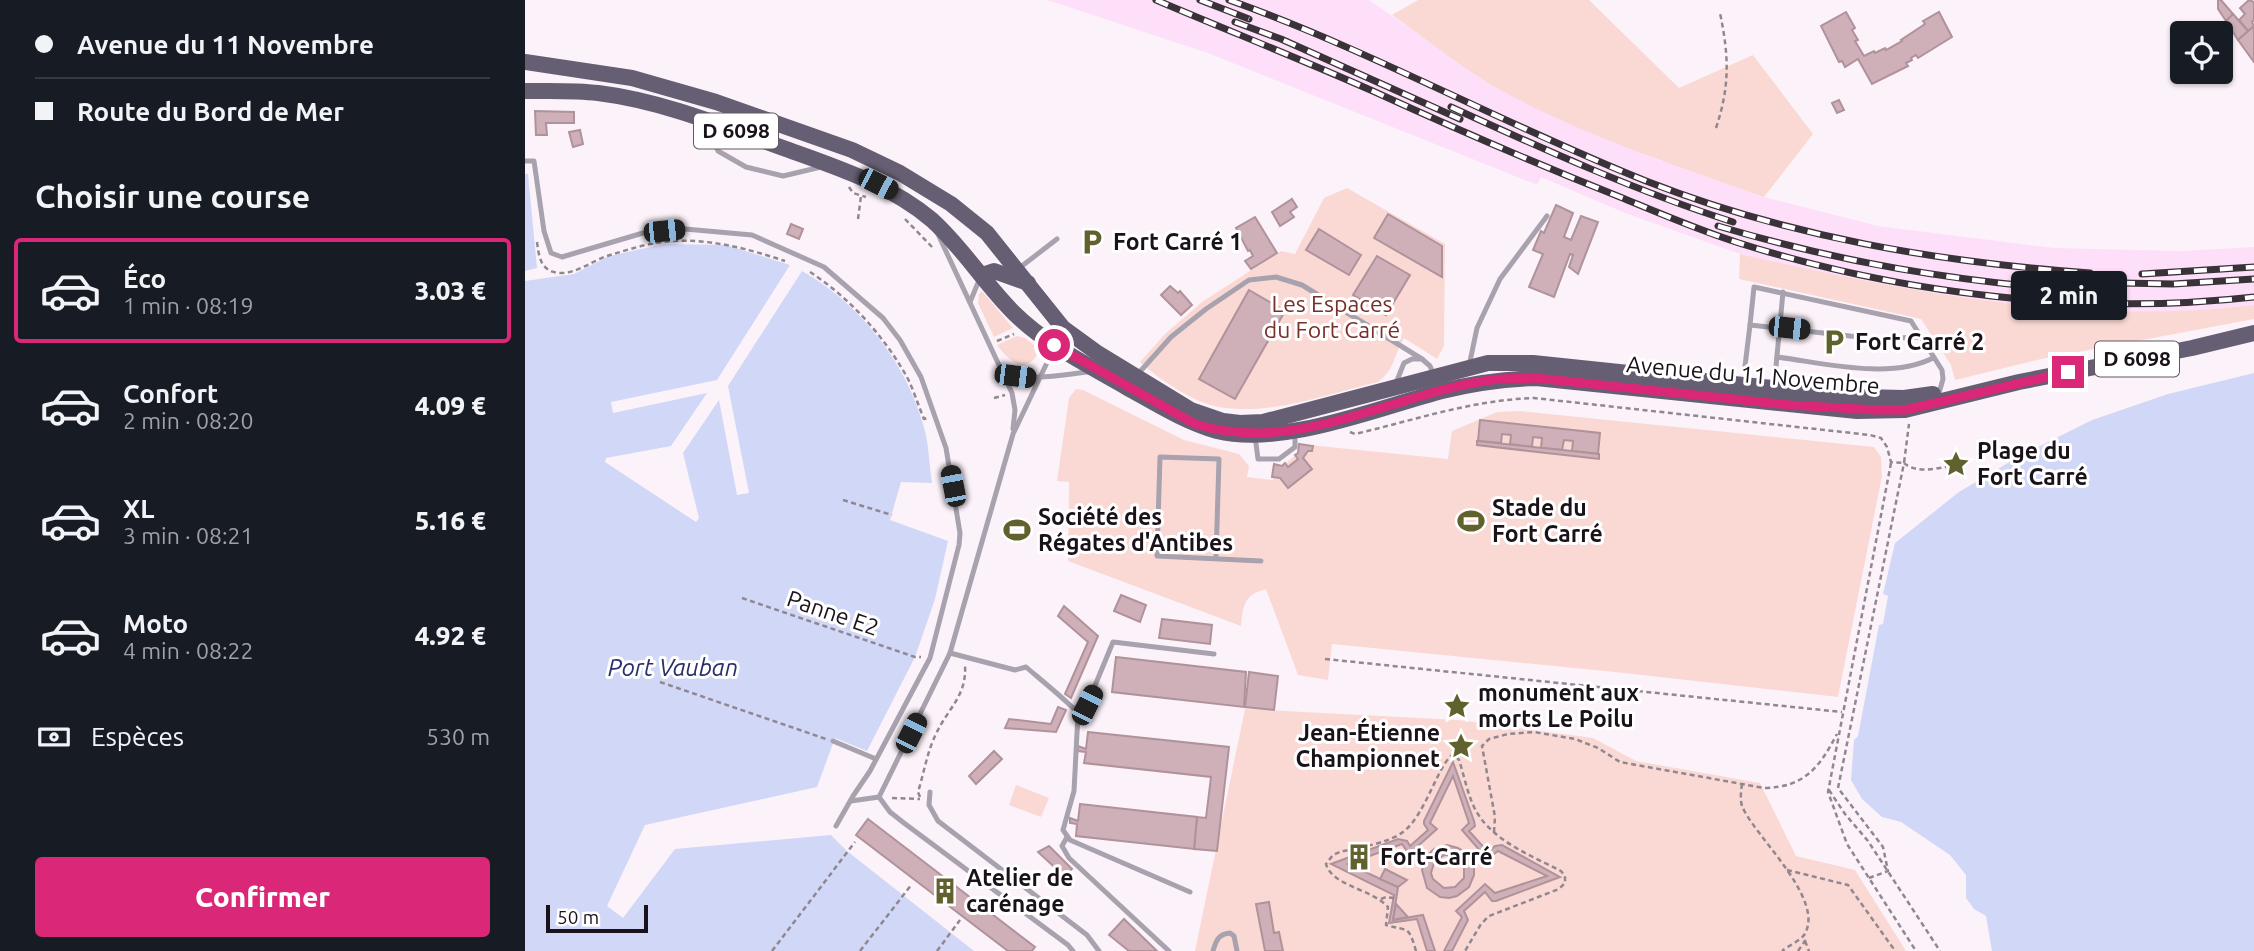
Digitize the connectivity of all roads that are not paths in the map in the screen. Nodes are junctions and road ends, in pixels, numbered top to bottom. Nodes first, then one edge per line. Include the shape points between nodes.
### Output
1 (525, 62) edge
2 (525, 91) edge
3 (704, 120) junction
4 (525, 161) edge
5 (828, 164) junction
6 (1547, 216) dead end
7 (931, 220) junction
8 (1057, 239) dead end
9 (1018, 269) junction
10 (982, 275) junction
11 (1033, 289) junction
12 (1783, 292) junction
13 (970, 302) junction
14 (1750, 325) junction
15 (1780, 329) junction
16 (2254, 332) edge
17 (1920, 337) junction
18 (1054, 345) junction
19 (1403, 346) junction
20 (1777, 357) junction
21 (1933, 358) junction
22 (1422, 359) junction
23 (1404, 363) junction
24 (1745, 366) dead end
25 (1469, 368) junction
26 (1002, 369) junction
27 (1098, 371) junction
28 (1434, 376) junction
29 (1040, 377) junction
30 (1135, 377) junction
31 (2018, 382) junction
32 (1395, 386) junction
33 (1774, 388) junction
34 (1939, 393) junction
35 (1707, 395) junction
36 (1370, 411) junction
37 (1294, 430) junction
38 (1013, 434) junction
39 (1255, 435) junction
40 (1216, 558) junction
41 (1261, 561) dead end
42 (950, 653) junction
43 (1214, 654) dead end
44 (1075, 708) junction
45 (833, 741) road end
46 (876, 759) junction
47 (930, 792) dead end
48 (879, 797) junction
49 (852, 798) junction
50 (836, 826) dead end
51 (1067, 837) junction
52 (1190, 892) dead end
53 (1073, 951) edge
54 (1099, 951) edge
55 (1169, 951) edge
56 (1213, 951) edge
57 (1237, 951) edge

1 - 9 main road, Avenue du 11 Novembre / D 6098 via 632,78 852,150 951,204 987,233
2 - 3 main road, Avenue du 11 Novembre / D 6098 via 599,93 652,103
3 - 5 main road, Avenue du 11 Novembre / D 6098
3 - 5 lane via 718,151 746,167 783,176
4 - 46 lane via 534,161 545,239 557,257 643,233 685,229 752,236 824,267 873,307 900,340 921,376 946,448 960,533 930,658
5 - 7 main road, Avenue du 11 Novembre / D 6098 via 892,192
6 - 25 lane via 1500,279 1477,328
7 - 10 main road, Avenue du 11 Novembre / D 6098
7 - 13 lane
8 - 9 lane
9 - 11 main road, Avenue du 11 Novembre / D 6098
10 - 11 main road via 994,271
10 - 13 lane
10 - 18 main road, Avenue du 11 Novembre / D 6098 via 1013,312
11 - 18 main road via 1048,318
11 - 30 main road, Avenue du 11 Novembre / D 6098 via 1063,328
12 - 14 lane via 1754,287
12 - 15 lane
12 - 17 lane via 1911,321
13 - 26 lane
14 - 15 lane
14 - 24 lane
15 - 17 lane via 1877,339
15 - 20 lane
16 - 31 main road, D 6098
17 - 21 lane
18 - 27 main road, Avenue du 11 Novembre / D 6098
18 - 29 lane
19 - 22 lane
19 - 23 lane
19 - 30 lane via 1302,285 1276,277 1249,280 1171,337
20 - 21 lane via 1878,369 1917,366
20 - 33 lane
21 - 34 lane via 1942,370
22 - 23 lane
22 - 28 lane
23 - 32 lane
25 - 28 main road, Avenue du 11 Novembre / D 6098
25 - 33 main road, Avenue du 11 Novembre / D 6098 via 1488,363 1533,363
26 - 29 lane via 1015,376
26 - 38 lane via 1015,410
27 - 29 lane
27 - 39 main road, Avenue du 11 Novembre / D 6098 via 1195,424
28 - 32 main road, Avenue du 11 Novembre / D 6098
28 - 36 main road via 1431,385 1383,401
29 - 38 lane
30 - 32 main road, Avenue du 11 Novembre / D 6098 via 1191,410 1240,423 1314,410
31 - 34 main road, Avenue du 11 Novembre / D 6098
31 - 35 main road, Avenue du 11 Novembre / D 6098 via 1910,408 1857,411
33 - 34 main road, Avenue du 11 Novembre / D 6098 via 1859,397
33 - 35 main road via 1767,398
35 - 36 main road, Avenue du 11 Novembre / D 6098 via 1536,378 1499,379
36 - 37 main road, Avenue du 11 Novembre / D 6098
37 - 39 main road, Avenue du 11 Novembre / D 6098
37 - 39 lane via 1295,447 1279,459 1258,459
38 - 42 lane
40 - 40 lane via 1157,556 1160,457 1219,459
40 - 41 lane
42 - 44 lane via 1015,670 1026,667
42 - 48 lane
43 - 44 lane via 1113,642 1087,705
44 - 51 lane via 1074,791 1063,831
45 - 46 lane
46 - 49 lane
47 - 54 lane via 929,805 937,821 1087,935
48 - 49 lane
48 - 53 lane via 890,812
49 - 50 lane
51 - 52 lane
51 - 55 lane via 1062,846 1069,858
56 - 57 lane via 1223,933 1234,936

